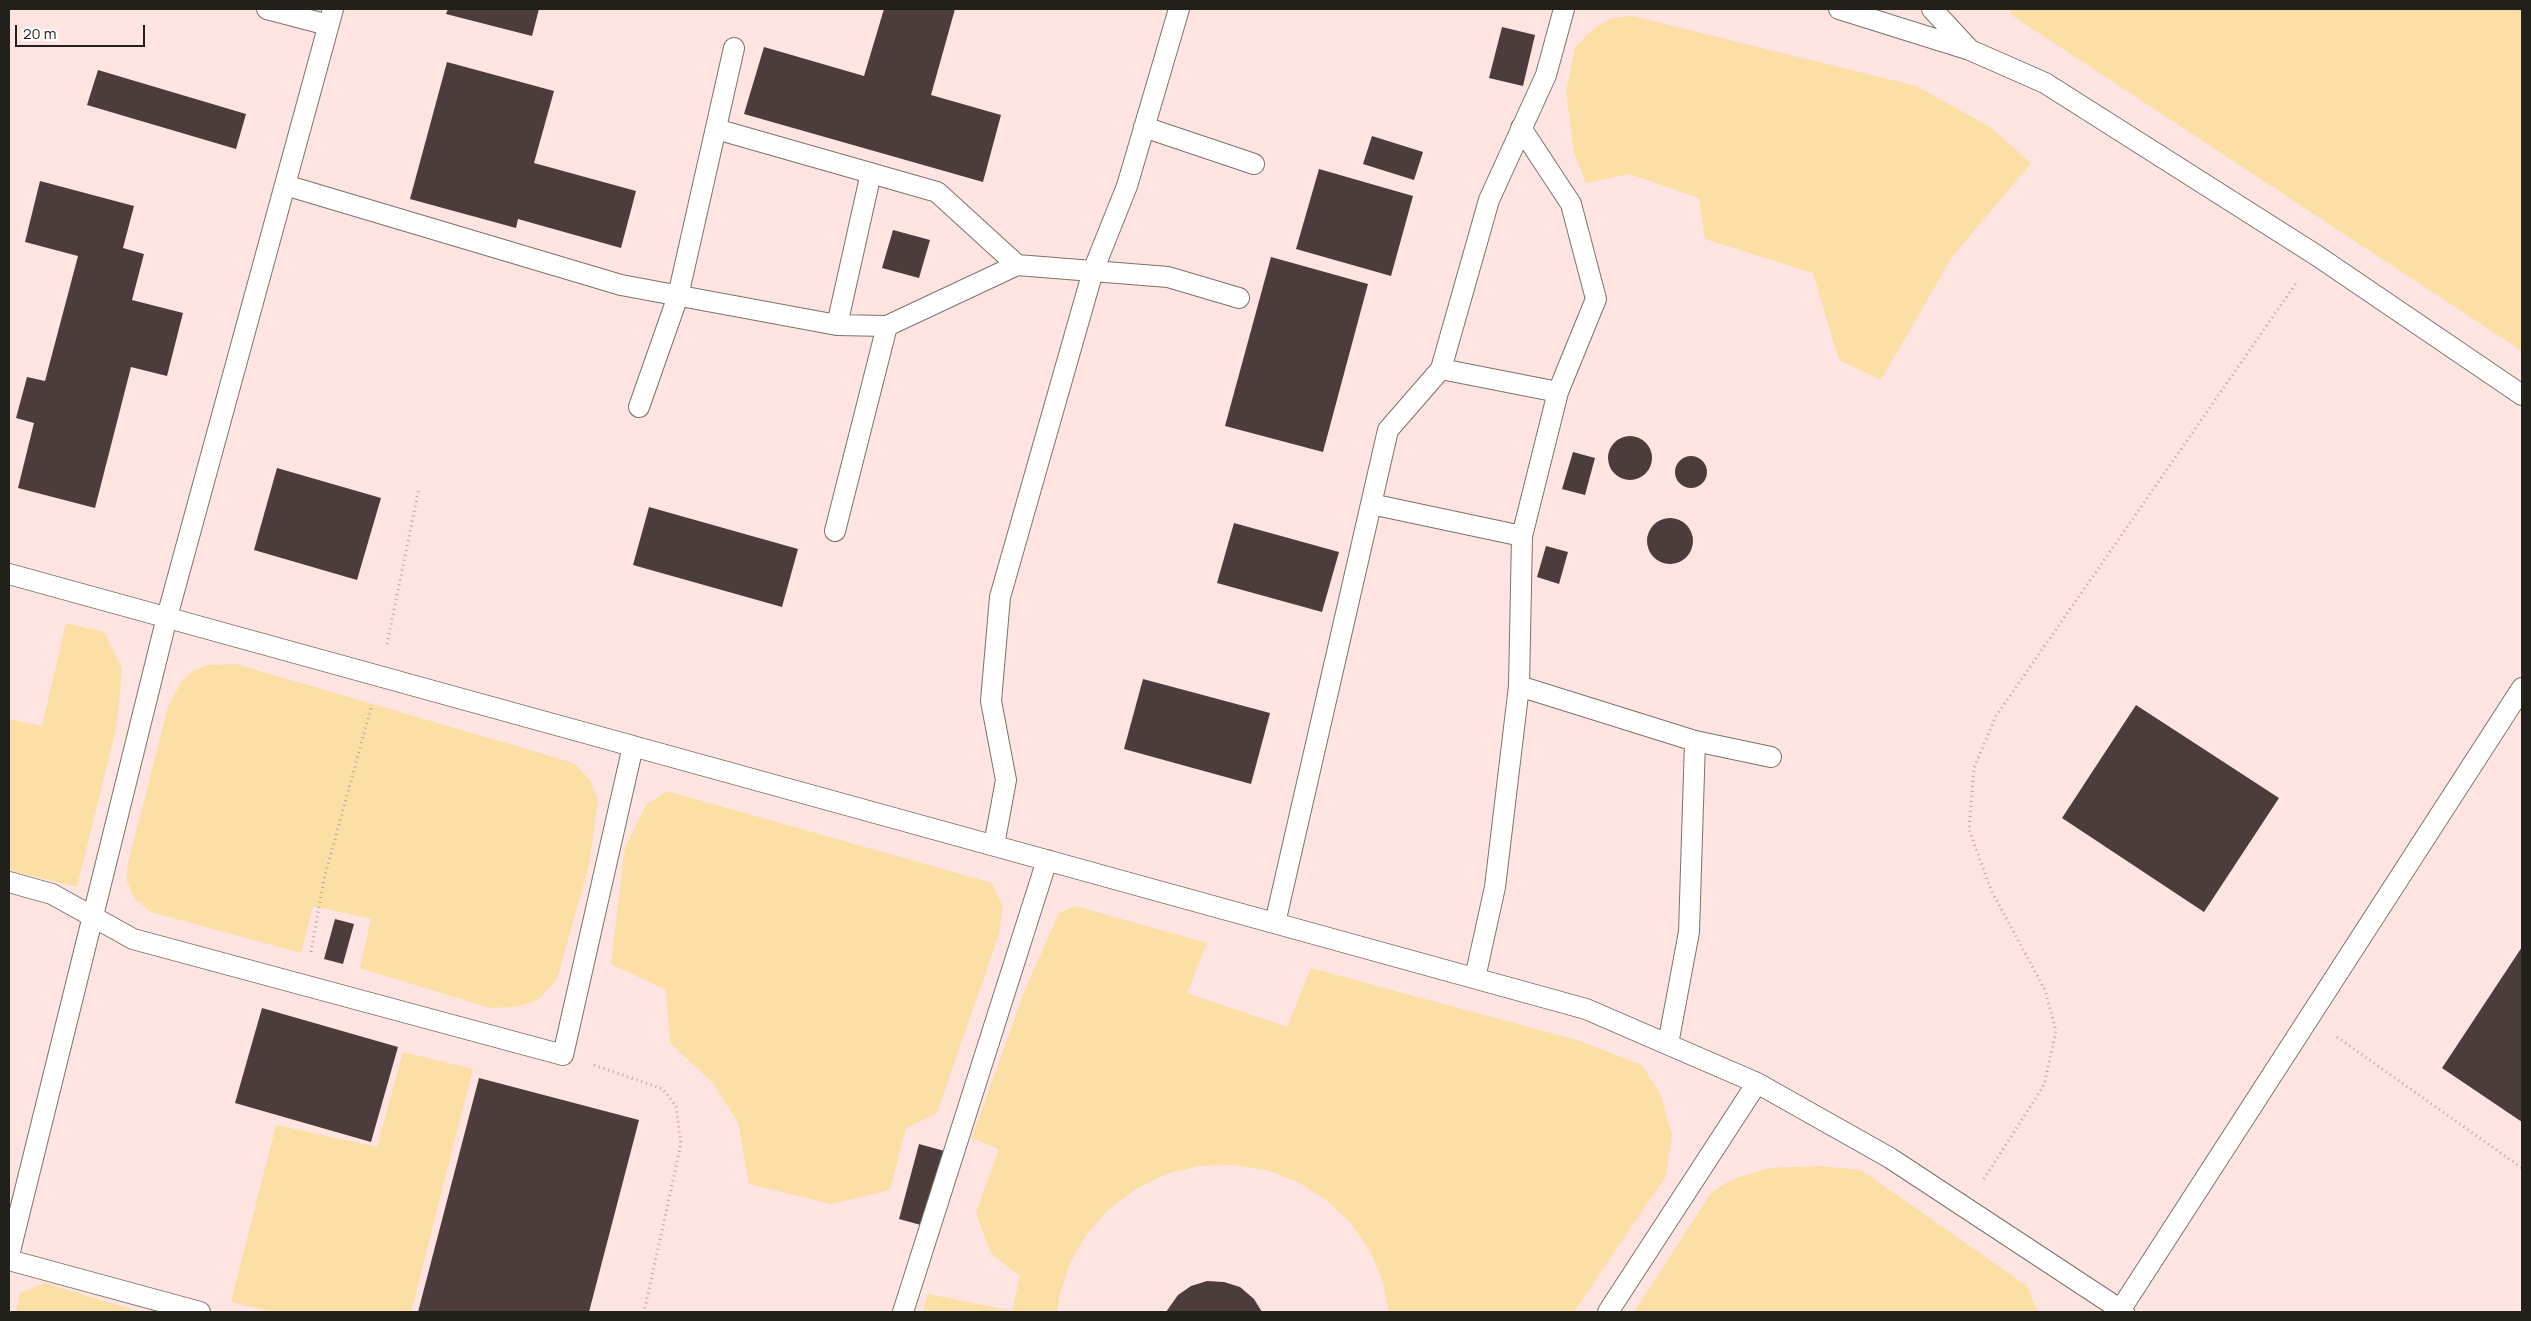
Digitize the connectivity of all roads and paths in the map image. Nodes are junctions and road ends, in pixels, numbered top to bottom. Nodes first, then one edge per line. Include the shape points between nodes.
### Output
1 (267, 9) edge
2 (1179, 9) edge
3 (1564, 9) edge
4 (1839, 9) edge
5 (1932, 9) edge
6 (330, 17) edge
7 (734, 48) dead end
8 (1970, 50) junction
9 (1144, 127) junction
10 (1521, 128) junction
11 (716, 129) junction
12 (1254, 164) dead end
13 (871, 173) junction
14 (285, 185) junction
15 (2316, 255) junction
16 (1017, 265) junction
17 (1093, 271) junction
18 (678, 296) junction
19 (1239, 298) dead end
20 (837, 325) junction
21 (887, 326) junction
22 (1441, 370) junction
23 (1558, 392) junction
24 (2522, 395) edge
25 (639, 407) dead end
26 (419, 488) dead end
27 (1371, 504) junction
28 (835, 531) dead end
29 (1522, 536) junction
30 (9, 574) edge
31 (167, 617) junction
32 (380, 676) junction
33 (1519, 686) junction
34 (2522, 688) edge
35 (1695, 741) junction
36 (633, 746) junction
37 (1771, 757) dead end
38 (994, 845) junction
39 (1047, 860) junction
40 (9, 882) edge
41 (92, 916) junction
42 (1275, 923) junction
43 (1475, 978) junction
44 (304, 985) junction
45 (2310, 1017) junction
46 (1668, 1044) junction
47 (563, 1054) junction
48 (1757, 1083) junction
49 (2522, 1168) edge
50 (1966, 1208) junction
51 (9, 1255) edge
52 (9, 1260) edge
53 (2121, 1311) edge
54 (200, 1312) edge
55 (644, 1312) edge
56 (903, 1312) edge
57 (1608, 1312) edge

1 - 6 lane
2 - 9 lane
3 - 10 lane via 1546,74
4 - 8 lane
5 - 8 lane
6 - 14 lane
7 - 11 lane
8 - 15 lane via 2045,83
9 - 12 lane
9 - 17 lane via 1127,186
10 - 22 lane via 1490,200
10 - 23 lane via 1571,204 1596,298
11 - 13 lane
11 - 18 lane
13 - 16 lane via 937,192
13 - 20 lane
14 - 18 lane via 621,285
14 - 31 lane
15 - 24 lane
15 - 50 path via 1996,716 1974,768 1969,828 1992,890 2045,990 2056,1031 2044,1085
16 - 17 lane
16 - 21 lane
17 - 19 lane via 1168,276
17 - 38 lane via 1000,596 991,701 1006,780
18 - 20 lane
18 - 25 lane
20 - 21 lane
21 - 28 lane
22 - 23 lane
22 - 27 lane via 1388,430
23 - 29 lane
26 - 32 path
27 - 29 lane
27 - 42 lane
29 - 33 lane
30 - 31 lane
31 - 32 lane
31 - 41 lane
32 - 36 lane
32 - 44 path via 324,879
33 - 35 lane
33 - 43 lane via 1495,887
34 - 45 lane
35 - 37 lane
35 - 46 lane via 1689,932
36 - 38 lane
36 - 47 lane
38 - 39 lane
39 - 42 lane
39 - 56 lane
40 - 41 lane via 52,894
41 - 44 lane via 133,939
41 - 51 lane
42 - 43 lane
43 - 46 lane via 1586,1009
44 - 47 lane
45 - 49 path
45 - 53 lane
46 - 48 lane
47 - 55 path via 663,1089 676,1106 681,1144
48 - 50 lane via 1890,1158
48 - 57 lane
50 - 53 lane
52 - 54 lane

